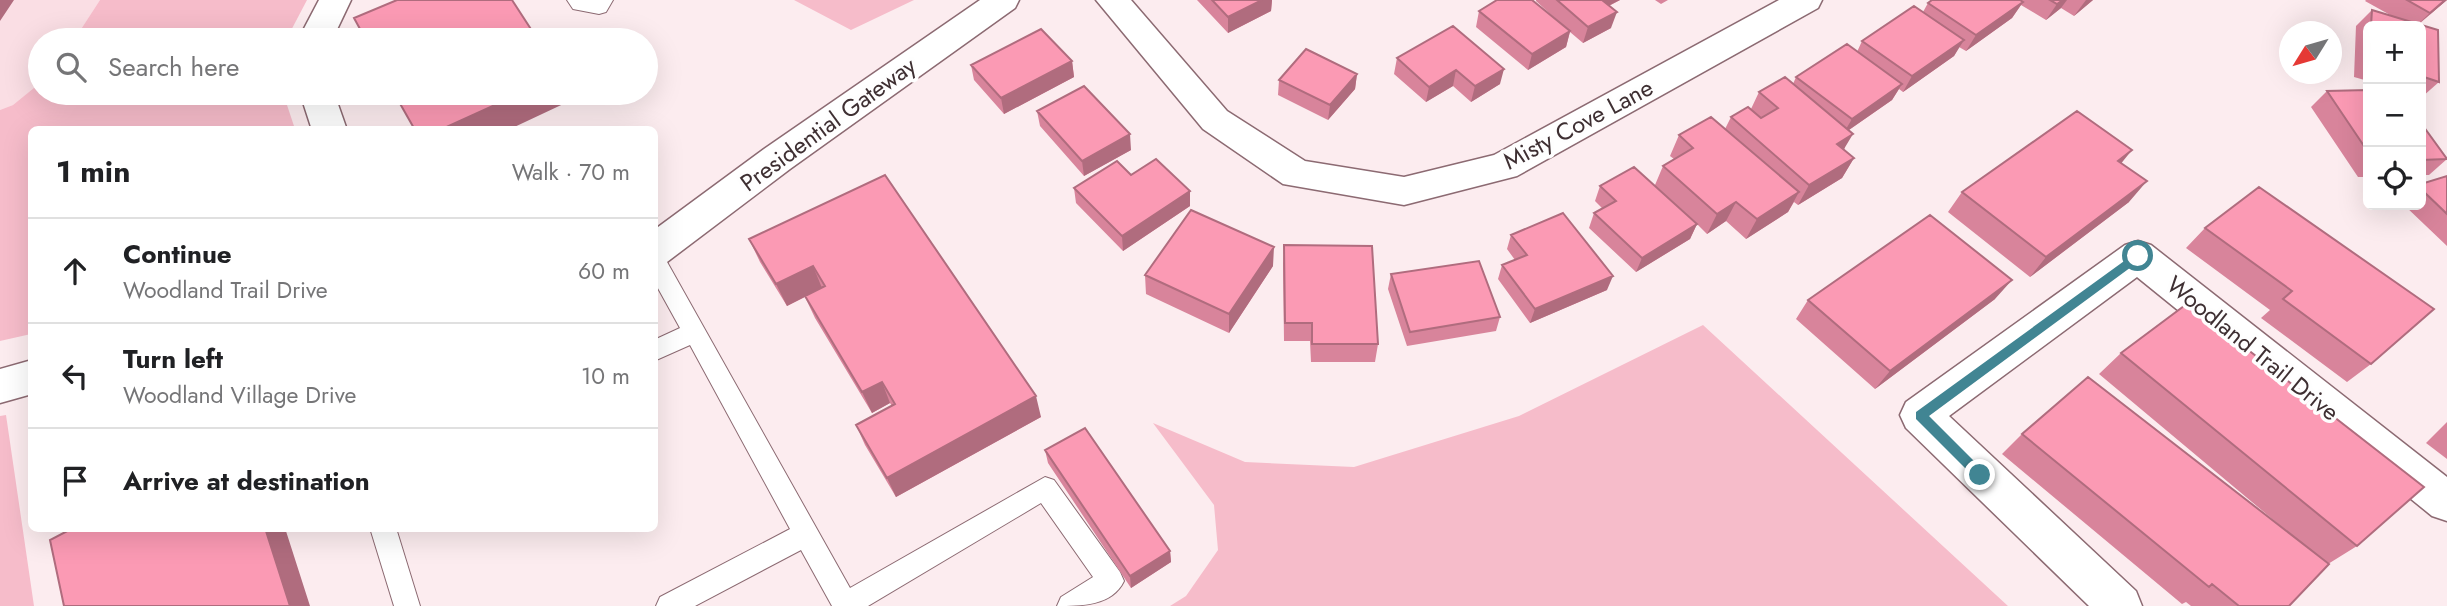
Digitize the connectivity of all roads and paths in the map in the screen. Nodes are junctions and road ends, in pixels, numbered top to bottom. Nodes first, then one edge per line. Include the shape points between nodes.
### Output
1 (335, 0) edge
2 (577, 0) edge
3 (603, 0) edge
4 (1003, 0) edge
5 (1112, 0) edge
6 (1806, 0) edge
7 (321, 28) edge
8 (321, 105) edge
9 (329, 126) edge
10 (658, 248) edge
11 (658, 266) edge
12 (695, 332) junction
13 (658, 349) edge
14 (28, 377) edge
15 (0, 386) edge
16 (2447, 502) edge
17 (384, 532) edge
18 (806, 534) junction
19 (846, 605) edge
20 (407, 606) edge
21 (669, 606) edge
22 (1070, 606) edge
23 (2120, 606) edge

1 - 7 street
2 - 3 lane via 599,7
4 - 10 street, Presidential Gateway
5 - 6 street, Misty Cove Lane via 1216,120 1296,174 1404,191 1504,166
8 - 9 street
11 - 12 lane
12 - 13 lane
12 - 18 lane
14 - 15 street
16 - 23 street, Woodland Trail Drive via 2138,256 1920,415
17 - 20 lane
18 - 19 lane
18 - 21 lane
19 - 22 lane via 1045,488 1111,582

